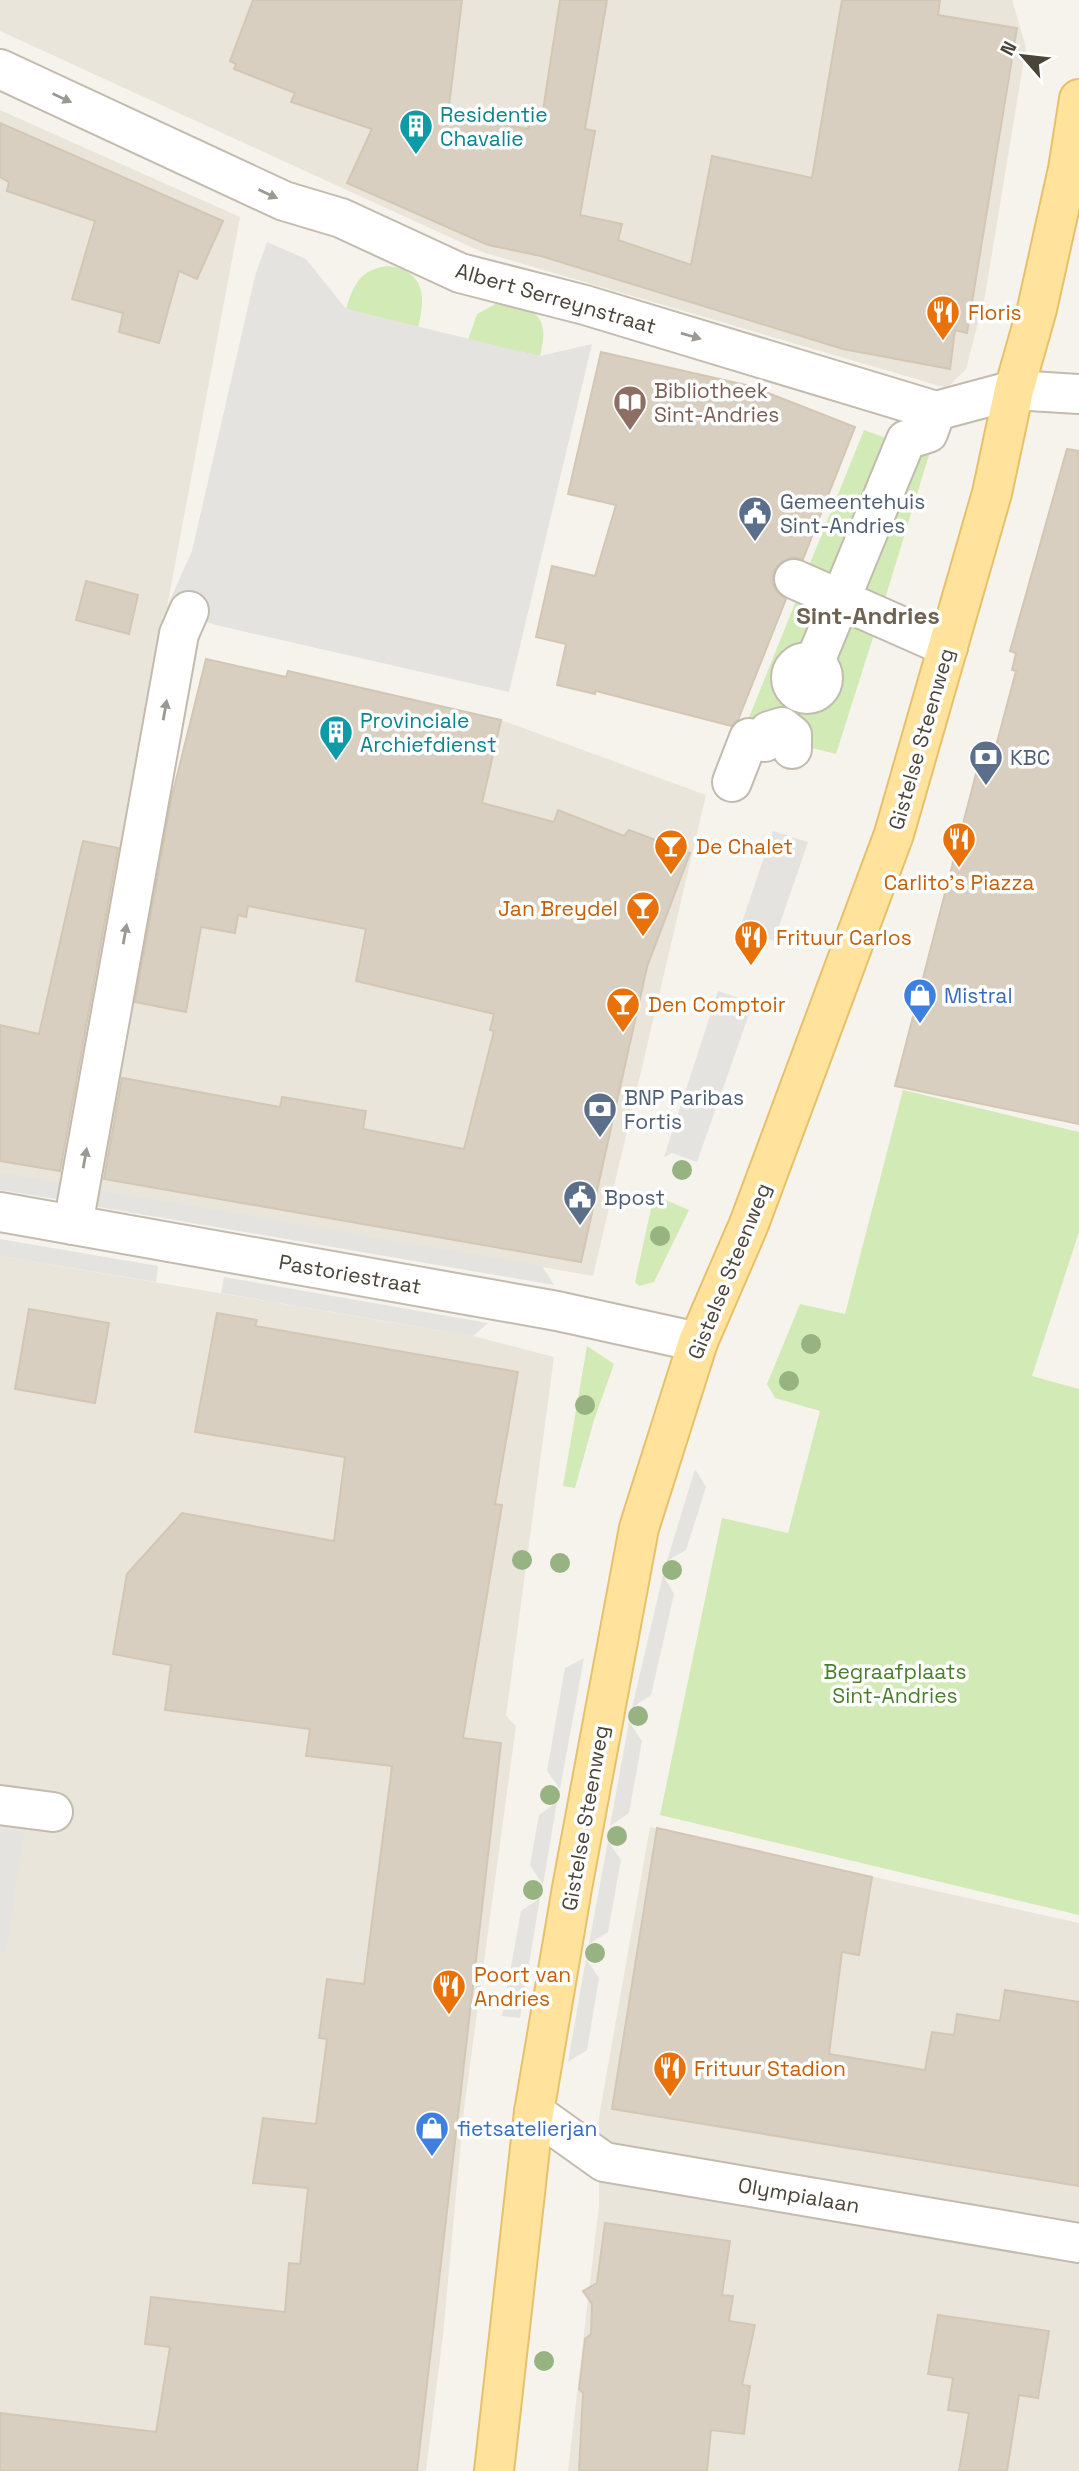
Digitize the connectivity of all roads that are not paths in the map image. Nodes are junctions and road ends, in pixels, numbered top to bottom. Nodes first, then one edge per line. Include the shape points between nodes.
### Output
1 (0, 69) edge
2 (1079, 99) edge
3 (1014, 390) junction
4 (1079, 394) edge
5 (936, 411) junction
6 (794, 579) dead end
7 (839, 599) junction
8 (189, 611) dead end
9 (948, 648) junction
10 (732, 782) dead end
11 (0, 1212) edge
12 (73, 1225) junction
13 (698, 1342) junction
14 (0, 1805) edge
15 (54, 1812) dead end
16 (534, 2112) junction
17 (1079, 2243) edge
18 (494, 2471) edge

1 -> 5 street, Albert Serreynstraat via 284,201 341,218 460,273 598,309
2 - 3 main road, Gistelse Steenweg via 1037,309
3 - 4 street
3 - 5 street
3 - 9 main road, Gistelse Steenweg via 992,493
5 - 7 street via 928,433 906,440
6 - 7 street
7 - 9 street
7 - 10 street via 788,738 773,728 765,742 749,738
12 -> 8 street via 179,634
9 - 13 main road, Gistelse Steenweg via 894,834 749,1224
11 - 12 street, Pastoriestraat
12 - 13 street, Pastoriestraat via 557,1311
13 - 16 main road, Gistelse Steenweg via 639,1528
14 - 15 street
16 - 17 street, Olympialaan via 604,2162
16 - 18 main road, Gistelse Steenweg

